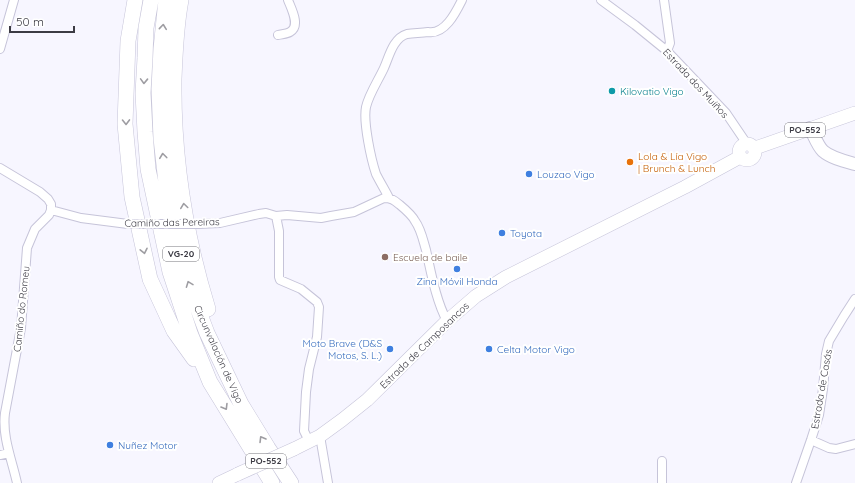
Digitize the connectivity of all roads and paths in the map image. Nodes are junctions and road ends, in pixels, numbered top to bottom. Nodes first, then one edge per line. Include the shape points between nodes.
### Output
1 (14, 0) edge
2 (135, 0) edge
3 (151, 0) edge
4 (166, 0) edge
5 (181, 0) edge
6 (288, 0) edge
7 (462, 0) edge
8 (601, 0) edge
9 (664, 0) edge
10 (278, 35) dead end
11 (0, 49) edge
12 (667, 51) junction
13 (855, 114) edge
14 (810, 128) junction
15 (751, 146) junction
16 (855, 164) edge
17 (0, 168) edge
18 (389, 198) junction
19 (52, 210) junction
20 (276, 216) junction
21 (855, 299) edge
22 (447, 321) junction
23 (210, 382) junction
24 (241, 404) junction
25 (314, 439) junction
26 (812, 440) junction
27 (855, 444) edge
28 (9, 454) junction
29 (0, 455) edge
30 (662, 461) dead end
31 (17, 483) edge
32 (219, 483) edge
33 (272, 483) edge
34 (291, 483) edge
35 (328, 483) edge
36 (662, 483) edge
37 (796, 483) edge

1 - 11 street
2 -> 23 highway via 128,41 125,124 132,197 150,279 174,331
3 -> 23 highway, Circunvalación de Vigo / VG-20 via 146,28 143,93 148,169 170,272 190,333
24 -> 4 highway, Circunvalación de Vigo / VG-20 via 207,333 184,272 166,183 159,89
24 -> 5 highway via 240,390 215,332 185,216 174,107 174,65
6 - 10 street via 295,26 292,31
7 - 18 street via 449,23 439,30 400,38 394,45 369,99 366,117 372,158
8 - 12 street, Estrada dos Muíños
9 - 12 street via 670,43
12 - 15 street, Estrada dos Muíños via 726,113
13 - 14 main road, PO-552
14 - 15 main road, PO-552
14 - 16 street via 822,150 833,157
15 - 22 main road, Estrada de Camposancos / PO-552 via 742,145 740,157 506,277 476,296
17 - 19 street via 40,192 48,199
18 - 20 street, Camiño das Pereiras via 354,212 321,218
18 - 22 street via 405,209 416,221
19 - 20 street, Camiño das Pereiras, bridge via 81,218 128,224 220,223 266,213
19 - 28 street, Camiño do Romeu via 35,229 27,248 21,328 4,418
20 - 25 street via 279,231 280,280 301,289 317,302 319,307 317,337 306,392 304,431
21 - 26 street, Estrada de Casás via 829,341 819,415
22 - 25 main road, Estrada de Camposancos / PO-552 via 367,400
23 -> 33 highway, Circunvalación de Vigo / VG-20
34 -> 24 highway, Circunvalación de Vigo / VG-20
25 - 32 main road, Estrada de Camposancos / PO-552, bridge
25 - 35 street
26 - 27 street via 836,449
26 - 37 street, Estrada de Casás
28 - 29 street
28 - 31 street, Camiño do Romeu
30 - 36 street

